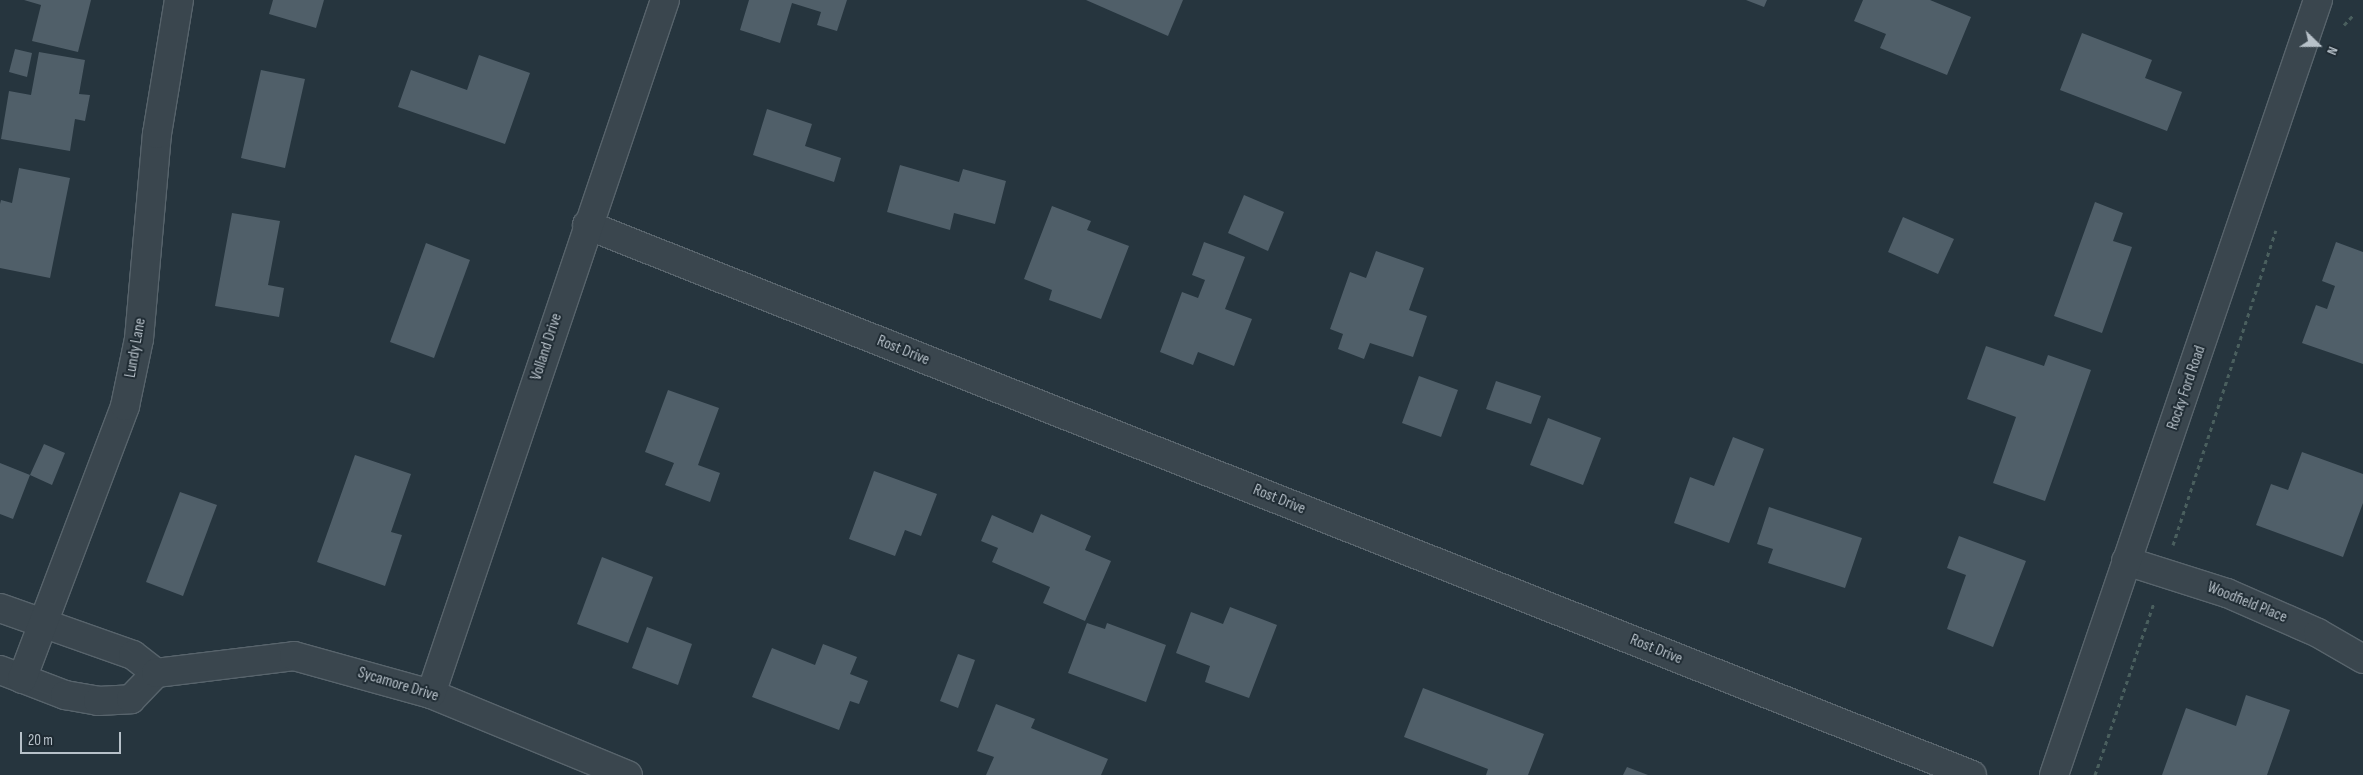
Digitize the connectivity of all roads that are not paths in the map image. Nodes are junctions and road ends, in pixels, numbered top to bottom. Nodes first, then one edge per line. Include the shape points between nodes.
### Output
1 (179, 0) edge
2 (665, 0) edge
3 (2318, 0) edge
4 (587, 225) junction
5 (2126, 561) junction
6 (0, 608) edge
7 (44, 625) junction
8 (2363, 659) edge
9 (156, 673) junction
10 (11, 675) edge
11 (431, 694) junction
12 (628, 775) edge
13 (1972, 775) edge
14 (2054, 775) edge

1 - 7 street, Lundy Lane via 157,134 139,339 125,406
2 - 4 street, Volland Drive
3 - 5 street, Rocky Ford Road
4 - 11 street, Volland Drive
4 - 13 street, Rost Drive
5 - 8 street, Woodfield Place via 2254,605
5 - 14 street, Rocky Ford Road
6 - 7 street
7 - 9 street via 133,655
7 - 10 street, Lundy Lane
9 - 10 street via 130,699 98,701 65,695
9 - 11 street, Sycamore Drive via 294,656
11 - 12 street, Sycamore Drive

